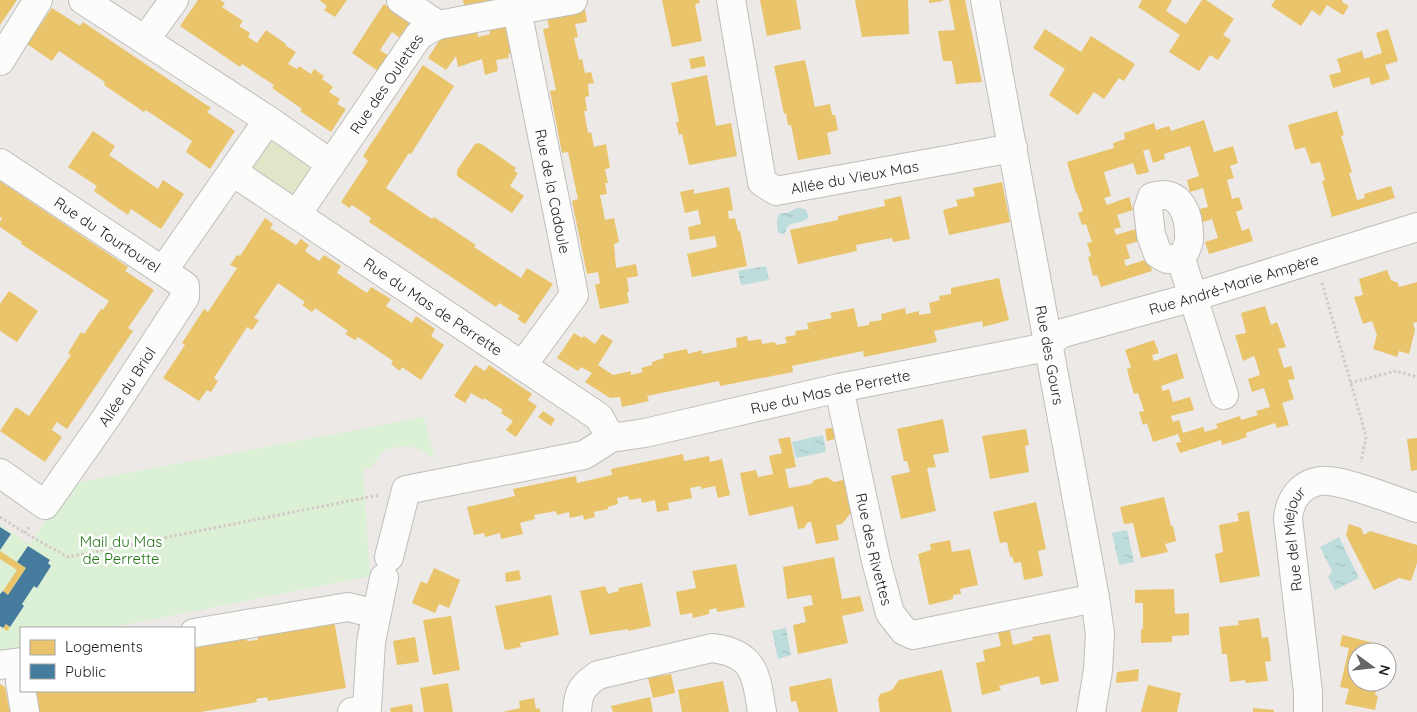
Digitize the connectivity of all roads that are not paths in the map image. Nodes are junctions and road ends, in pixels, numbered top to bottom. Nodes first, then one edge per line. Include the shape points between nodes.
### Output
1 (38, 0) edge
2 (83, 0) edge
3 (174, 0) edge
4 (401, 0) edge
5 (572, 0) edge
6 (731, 0) edge
7 (985, 0) edge
8 (516, 6) edge
9 (438, 25) junction
10 (145, 40) junction
11 (0, 61) edge
12 (268, 120) junction
13 (1013, 148) junction
14 (0, 163) edge
15 (331, 164) junction
16 (233, 172) junction
17 (297, 214) junction
18 (1417, 227) edge
19 (1181, 259) dead end
20 (164, 271) junction
21 (1193, 296) junction
22 (1049, 341) junction
23 (522, 366) junction
24 (839, 388) junction
25 (1224, 395) dead end
26 (611, 438) junction
27 (0, 473) edge
28 (1417, 508) edge
29 (1095, 598) junction
30 (376, 614) junction
31 (195, 633) edge
32 (14, 670) edge
33 (362, 711) edge
34 (25, 712) edge
35 (577, 712) edge
36 (762, 712) edge
37 (1091, 712) edge
38 (1308, 712) edge

1 - 11 street
2 - 10 street
3 - 10 street
4 - 9 street
5 - 8 street, Rue des Oulettes
6 - 13 street, Allée du Vieux Mas via 762,182 769,188 776,191
7 - 13 street, Rue des Gours
8 - 9 street, Rue des Oulettes
8 - 23 street, Rue de la Cadoule via 574,295
9 - 15 street, Rue des Oulettes via 419,34
10 - 12 street
12 - 15 street
12 - 16 street
13 - 22 street, Rue des Gours
14 - 20 street, Rue du Tourtourel
15 - 17 street
16 - 17 street, Rue du Mas de Perrette
16 - 20 street, Rue du Tourtourel
17 - 23 street, Rue du Mas de Perrette
18 - 21 street, Rue André-Marie Ampère
19 - 21 street
20 - 27 street, Allée du Briol via 184,286 185,297 45,505
21 - 22 street, Rue André-Marie Ampère via 1063,333
21 - 25 street
22 - 24 street, Rue du Mas de Perrette via 1038,349
22 - 29 street, Rue des Gours
23 - 26 street, Rue du Mas de Perrette via 599,417
24 - 26 street, Rue du Mas de Perrette
24 - 29 street, Rue des Rivettes via 876,562 890,613 904,631 913,635
26 - 30 street, Rue du Mas de Perrette via 584,454 406,490
28 - 38 street, Rue del Miejour via 1357,488 1320,481 1301,490 1293,499 1288,519
29 - 37 street, Rue des Gours via 1100,634
30 - 31 street via 348,607
30 - 33 street
32 - 34 street
35 - 36 street via 578,697 585,683 598,675 712,648 730,650 746,661 756,678

